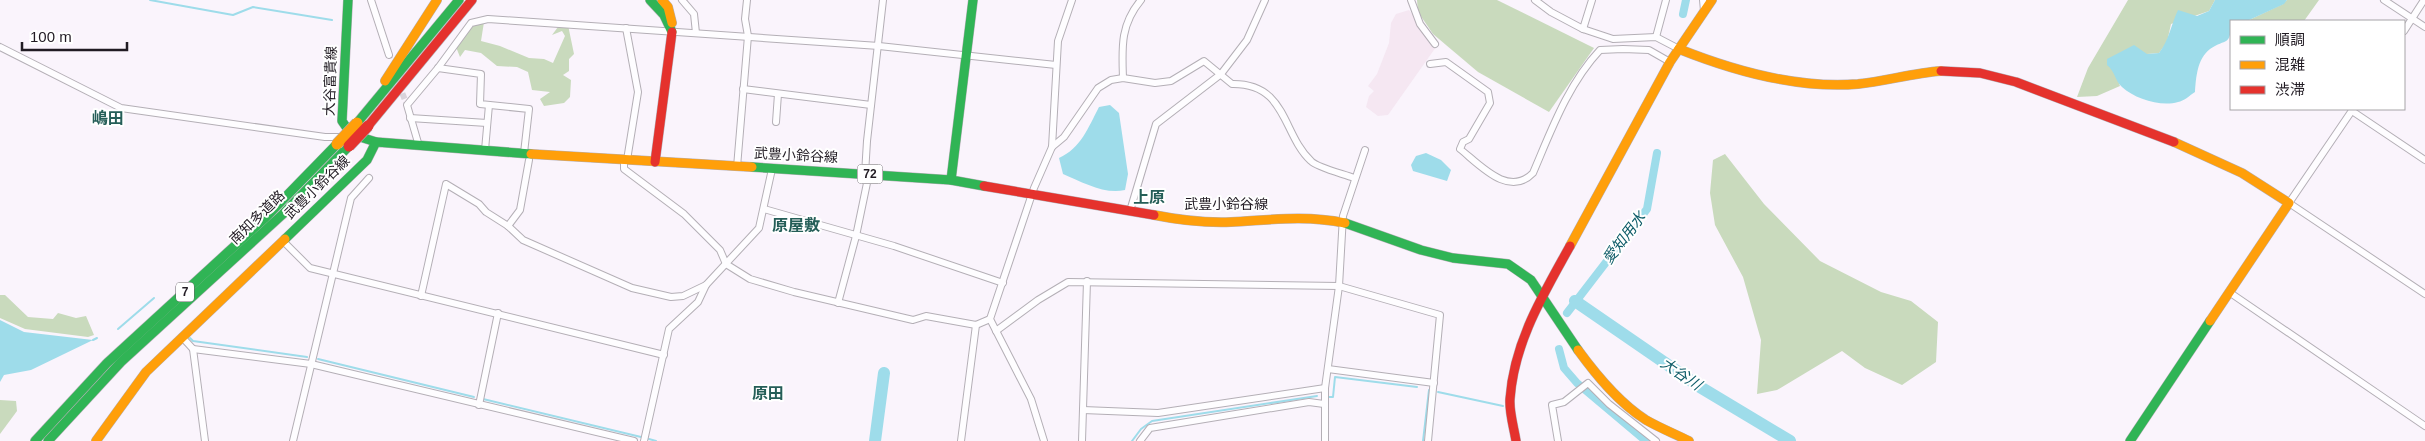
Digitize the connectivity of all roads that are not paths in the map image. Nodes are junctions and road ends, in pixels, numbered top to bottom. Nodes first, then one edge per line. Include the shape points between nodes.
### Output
1 (348, 0) edge
2 (371, 0) edge
3 (437, 0) edge
4 (459, 0) edge
5 (472, 0) edge
6 (482, 0) edge
7 (650, 0) edge
8 (662, 0) edge
9 (682, 0) edge
10 (747, 0) edge
11 (883, 0) edge
12 (973, 0) edge
13 (1072, 0) edge
14 (1142, 0) edge
15 (1265, 0) edge
16 (1411, 0) edge
17 (1536, 0) edge
18 (1592, 0) edge
19 (1666, 0) edge
20 (1712, 0) edge
21 (2384, 0) edge
22 (2424, 0) edge
23 (1703, 6) edge
24 (2412, 18) junction
25 (2425, 27) edge
26 (626, 28) junction
27 (1583, 28) junction
28 (2405, 28) edge
29 (672, 32) junction
30 (696, 32) junction
31 (748, 36) junction
32 (1656, 37) junction
33 (1435, 44) dead end
34 (879, 46) junction
35 (0, 47) edge
36 (1679, 49) junction
37 (389, 55) dead end
38 (967, 55) junction
39 (1670, 62) junction
40 (1430, 64) dead end
41 (1056, 65) junction
42 (438, 68) junction
43 (1220, 74) junction
44 (1124, 78) junction
45 (743, 89) junction
46 (778, 94) junction
47 (391, 99) junction
48 (489, 105) junction
49 (871, 105) junction
50 (2353, 110) edge
51 (410, 118) junction
52 (362, 122) junction
53 (776, 122) dead end
54 (487, 123) junction
55 (346, 142) junction
56 (376, 142) junction
57 (419, 146) junction
58 (1052, 147) junction
59 (485, 150) junction
60 (1365, 150) dead end
61 (527, 156) junction
62 (626, 160) junction
63 (2425, 160) edge
64 (655, 162) junction
65 (738, 167) junction
66 (772, 169) junction
67 (865, 174) junction
68 (369, 178) dead end
69 (1354, 178) junction
70 (951, 180) junction
71 (1034, 194) junction
72 (2289, 203) junction
73 (764, 209) junction
74 (1130, 211) junction
75 (1344, 222) junction
76 (508, 226) junction
77 (856, 236) junction
78 (283, 241) junction
79 (726, 264) junction
80 (333, 274) junction
81 (1087, 281) junction
82 (1003, 283) junction
83 (706, 285) junction
84 (1338, 286) junction
85 (2229, 292) junction
86 (2425, 294) edge
87 (420, 296) junction
88 (1542, 297) junction
89 (838, 303) junction
90 (498, 313) junction
91 (990, 319) junction
92 (976, 324) junction
93 (996, 331) junction
94 (182, 337) junction
95 (193, 349) junction
96 (664, 355) junction
97 (311, 364) junction
98 (1328, 369) junction
99 (1434, 383) junction
100 (1325, 388) junction
101 (1324, 404) junction
102 (479, 405) junction
103 (1083, 410) junction
104 (2425, 426) edge
105 (35, 441) edge
106 (48, 441) edge
107 (96, 441) edge
108 (206, 441) edge
109 (293, 441) edge
110 (634, 441) edge
111 (644, 441) edge
112 (961, 441) edge
113 (1044, 441) edge
114 (1082, 441) edge
115 (1140, 441) edge
116 (1324, 441) edge
117 (1428, 441) edge
118 (1516, 441) edge
119 (1558, 441) edge
120 (1656, 441) edge
121 (1689, 441) edge
122 (2130, 441) edge

1 - 55 main road, 大谷富貴線 via 342,121
2 - 37 street
3 - 52 main road via 387,78 362,110
4 - 52 main road, 南知多道路 / 7
5 - 47 main road, 南知多道路 / 7
6 - 47 main road via 407,88
7 - 29 main road via 664,15
8 - 29 main road via 670,13
9 - 30 street via 694,14
10 - 31 street via 745,19
11 - 34 street
12 - 38 main road
13 - 41 street via 1058,41
14 - 44 street via 1122,42
15 - 43 street via 1246,40
16 - 33 street via 1420,24
17 - 27 street via 1551,12
18 - 27 street
19 - 32 street
20 - 23 main road
21 - 24 street
22 - 24 street
23 - 36 main road
24 - 25 street
24 - 28 street
26 - 29 street
26 - 42 street via 488,19 470,23
26 - 62 street via 638,92
27 - 32 street via 1613,39
29 - 30 street
29 - 64 main road
30 - 31 street
31 - 34 street
31 - 45 street
32 - 36 street
34 - 38 street
34 - 49 street
35 - 55 street via 121,108
36 - 39 main road
36 - 72 main road via 1759,73 1830,85 1961,71 2002,77 2228,166
38 - 41 street
38 - 70 main road
39 - 40 street via 1649,50 1600,50 1560,110 1533,173 1526,181 1513,184 1490,174 1460,149 1490,103 1488,92 1446,62
39 - 88 main road
41 - 58 street
42 - 48 street via 481,74 480,104
42 - 51 street via 407,105
43 - 44 street via 1204,61 1171,81 1156,83
43 - 69 street via 1232,84 1250,83 1275,102 1311,162
43 - 74 street via 1156,124
44 - 58 street via 1111,80 1098,88 1064,137
45 - 46 street
45 - 65 street
46 - 49 street
46 - 53 street
47 - 52 main road, 南知多道路 / 7
48 - 54 street
48 - 61 street via 528,109
49 - 67 street
50 - 63 street
50 - 72 street
51 - 54 street
51 - 57 street
52 - 55 main road, 南知多道路 / 7, bridge
54 - 59 street
55 - 56 main road
55 - 105 main road, 南知多道路 / 7 via 98,371
55 - 106 main road, 南知多道路 / 7 via 276,220 121,362
56 - 57 main road, 武豊小鈴谷線 / 72
56 - 78 main road, 武豊小鈴谷線 via 367,160
57 - 59 main road, 武豊小鈴谷線 / 72
58 - 71 street
59 - 61 main road, 武豊小鈴谷線 / 72
60 - 69 street
61 - 62 main road, 武豊小鈴谷線 / 72
61 - 76 street via 520,210
62 - 64 main road, 武豊小鈴谷線 / 72
62 - 79 street via 624,169 684,214 720,250
64 - 65 main road, 武豊小鈴谷線 / 72
65 - 66 main road, 武豊小鈴谷線 / 72
66 - 67 main road, 武豊小鈴谷線 / 72
66 - 73 street
67 - 70 main road, 武豊小鈴谷線 / 72
67 - 77 street via 867,183
68 - 80 street via 351,198
69 - 75 street
70 - 71 main road, 武豊小鈴谷線 / 72
71 - 74 main road, 武豊小鈴谷線 / 72
71 - 82 street
72 - 85 main road
72 - 86 street
73 - 77 street
73 - 79 street via 759,228
74 - 75 main road, 武豊小鈴谷線 / 72 via 1180,220 1229,222 1298,217
75 - 84 street
75 - 88 main road, 武豊小鈴谷線 / 72 via 1421,250 1453,258 1508,264 1531,280
76 - 83 street via 523,240 632,288 671,297 683,296
76 - 87 street via 446,184
77 - 82 street
77 - 89 street
78 - 80 street via 310,268
78 - 94 main road, 武豊小鈴谷線
79 - 83 street
79 - 89 street via 750,279
80 - 87 street
80 - 97 street
81 - 84 street
81 - 93 street via 1068,282
81 - 103 street
82 - 91 street
83 - 96 street via 698,302 669,329
84 - 98 street
84 - 99 street via 1440,314
85 - 104 street
85 - 122 main road
87 - 90 street
88 - 118 main road via 1522,339 1512,377 1510,401
88 - 121 main road, 武豊小鈴谷線 / 72 via 1596,374 1618,397 1646,420
89 - 92 street via 913,320 926,316
90 - 96 street
90 - 102 street
91 - 92 street
91 - 93 street
92 - 112 street
93 - 113 street via 1030,399
94 - 95 street
94 - 107 main road, 武豊小鈴谷線 via 140,379
95 - 97 street
95 - 108 street
96 - 111 street
97 - 102 street
97 - 109 street
98 - 99 street
98 - 100 street
99 - 117 street
100 - 101 street
100 - 103 street via 1158,413
101 - 115 street via 1309,402 1150,428
101 - 116 street
102 - 110 street
103 - 114 street
119 - 120 street via 1552,405 1564,402 1588,383

